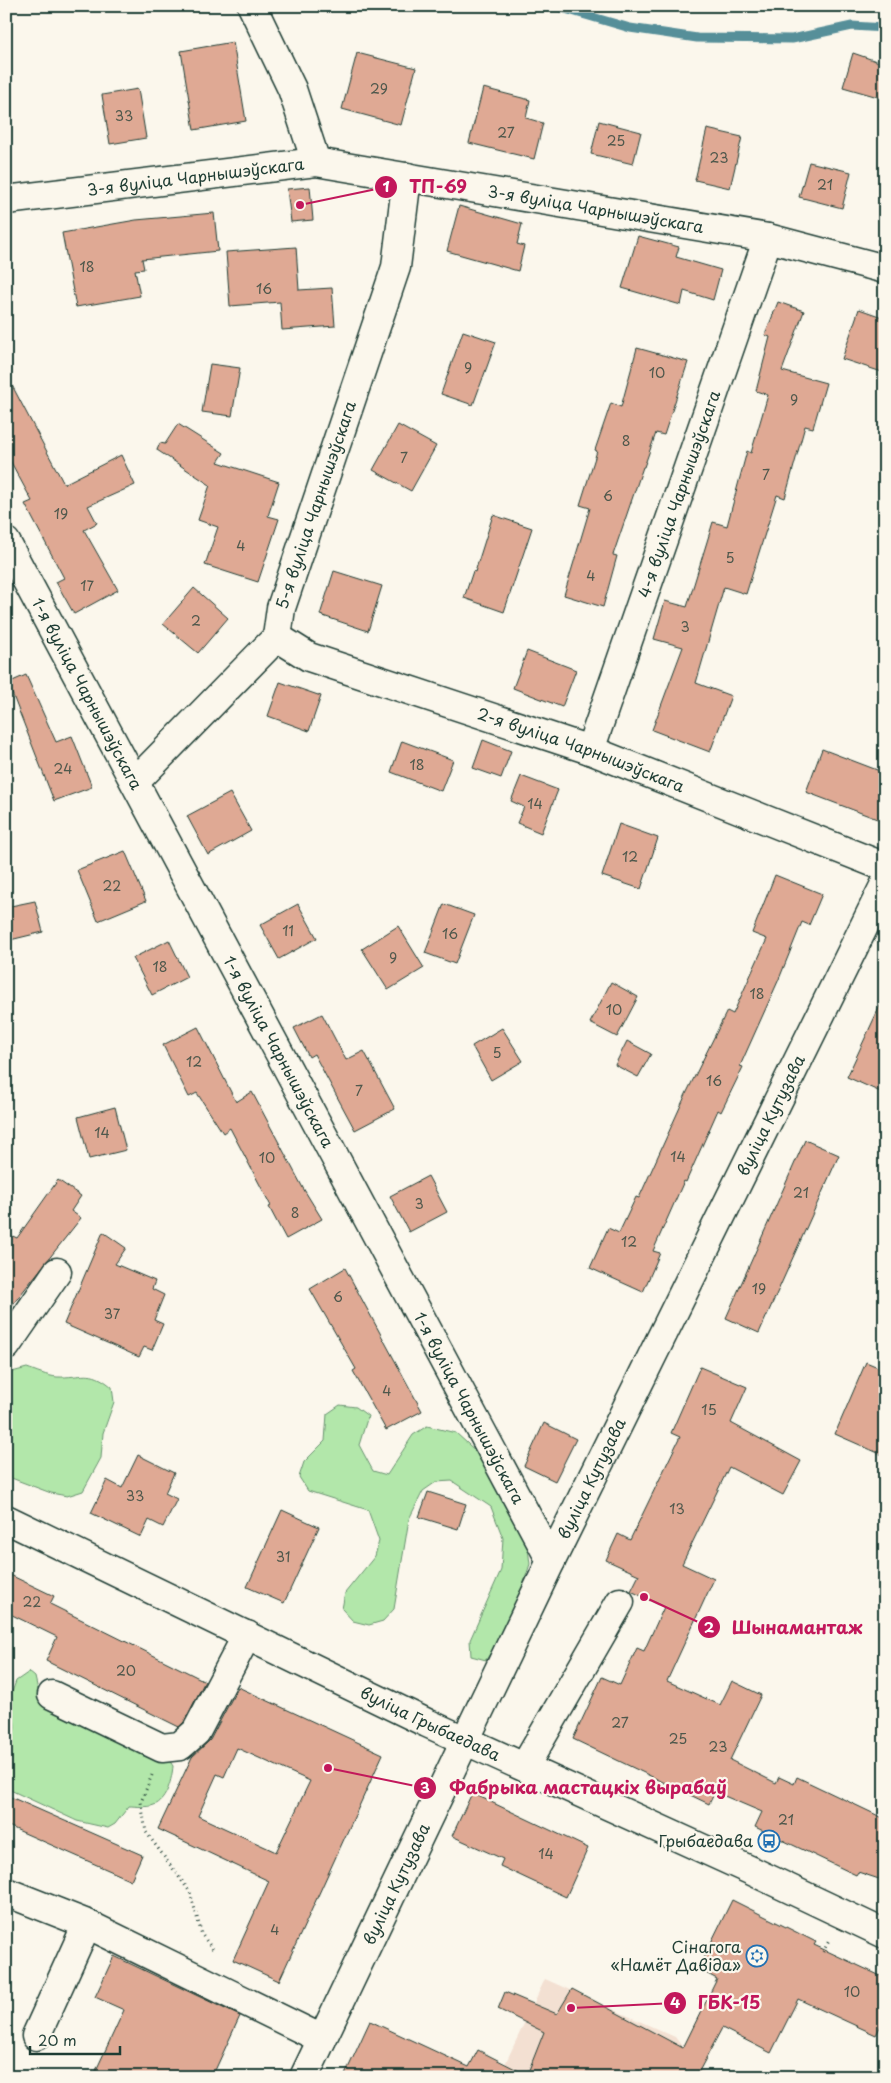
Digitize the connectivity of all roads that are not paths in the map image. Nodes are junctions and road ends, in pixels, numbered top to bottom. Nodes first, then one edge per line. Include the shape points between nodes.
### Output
1 (252, 6) edge
2 (316, 162) junction
3 (407, 177) junction
4 (6, 200) edge
5 (768, 238) junction
6 (885, 269) edge
7 (6, 542) edge
8 (277, 638) junction
9 (590, 750) junction
10 (135, 782) junction
11 (885, 867) edge
12 (885, 884) edge
13 (57, 1272) dead end
14 (6, 1346) edge
15 (6, 1519) edge
16 (552, 1560) junction
17 (620, 1602) dead end
18 (246, 1635) junction
19 (52, 1695) dead end
20 (465, 1739) junction
21 (525, 1766) junction
22 (6, 1892) edge
23 (87, 1924) junction
24 (885, 1934) edge
25 (36, 2036) dead end
26 (322, 2039) junction
27 (304, 2077) edge

1 - 2 street via 292,88
2 - 3 street, 3-я вуліца Чарнышэўскага
2 - 4 street, 3-я вуліца Чарнышэўскага
3 - 5 street, 3-я вуліца Чарнышэўскага
3 - 8 street, 5-я вуліца Чарнышэўскага via 396,267 281,608
5 - 6 street, 3-я вуліца Чарнышэўскага
5 - 9 street, 4-я вуліца Чарнышэўскага
7 - 10 street, 1-я вуліца Чарнышэўскага
8 - 9 street, 2-я вуліца Чарнышэўскага via 309,657
8 - 10 street
9 - 11 street, 2-я вуліца Чарнышэўскага
10 - 16 street, 1-я вуліца Чарнышэўскага
12 - 16 street, вуліца Кутузава
13 - 14 street
15 - 18 street, вуліца Грыбаедава
16 - 20 street, вуліца Кутузава
17 - 21 street
18 - 19 street via 196,1732 180,1746 162,1748
18 - 20 street, вуліца Грыбаедава
20 - 21 street, вуліца Грыбаедава
20 - 26 street, вуліца Кутузава
21 - 24 street, вуліца Грыбаедава
22 - 23 street
23 - 25 street
23 - 26 street
26 - 27 street, вуліца Кутузава

